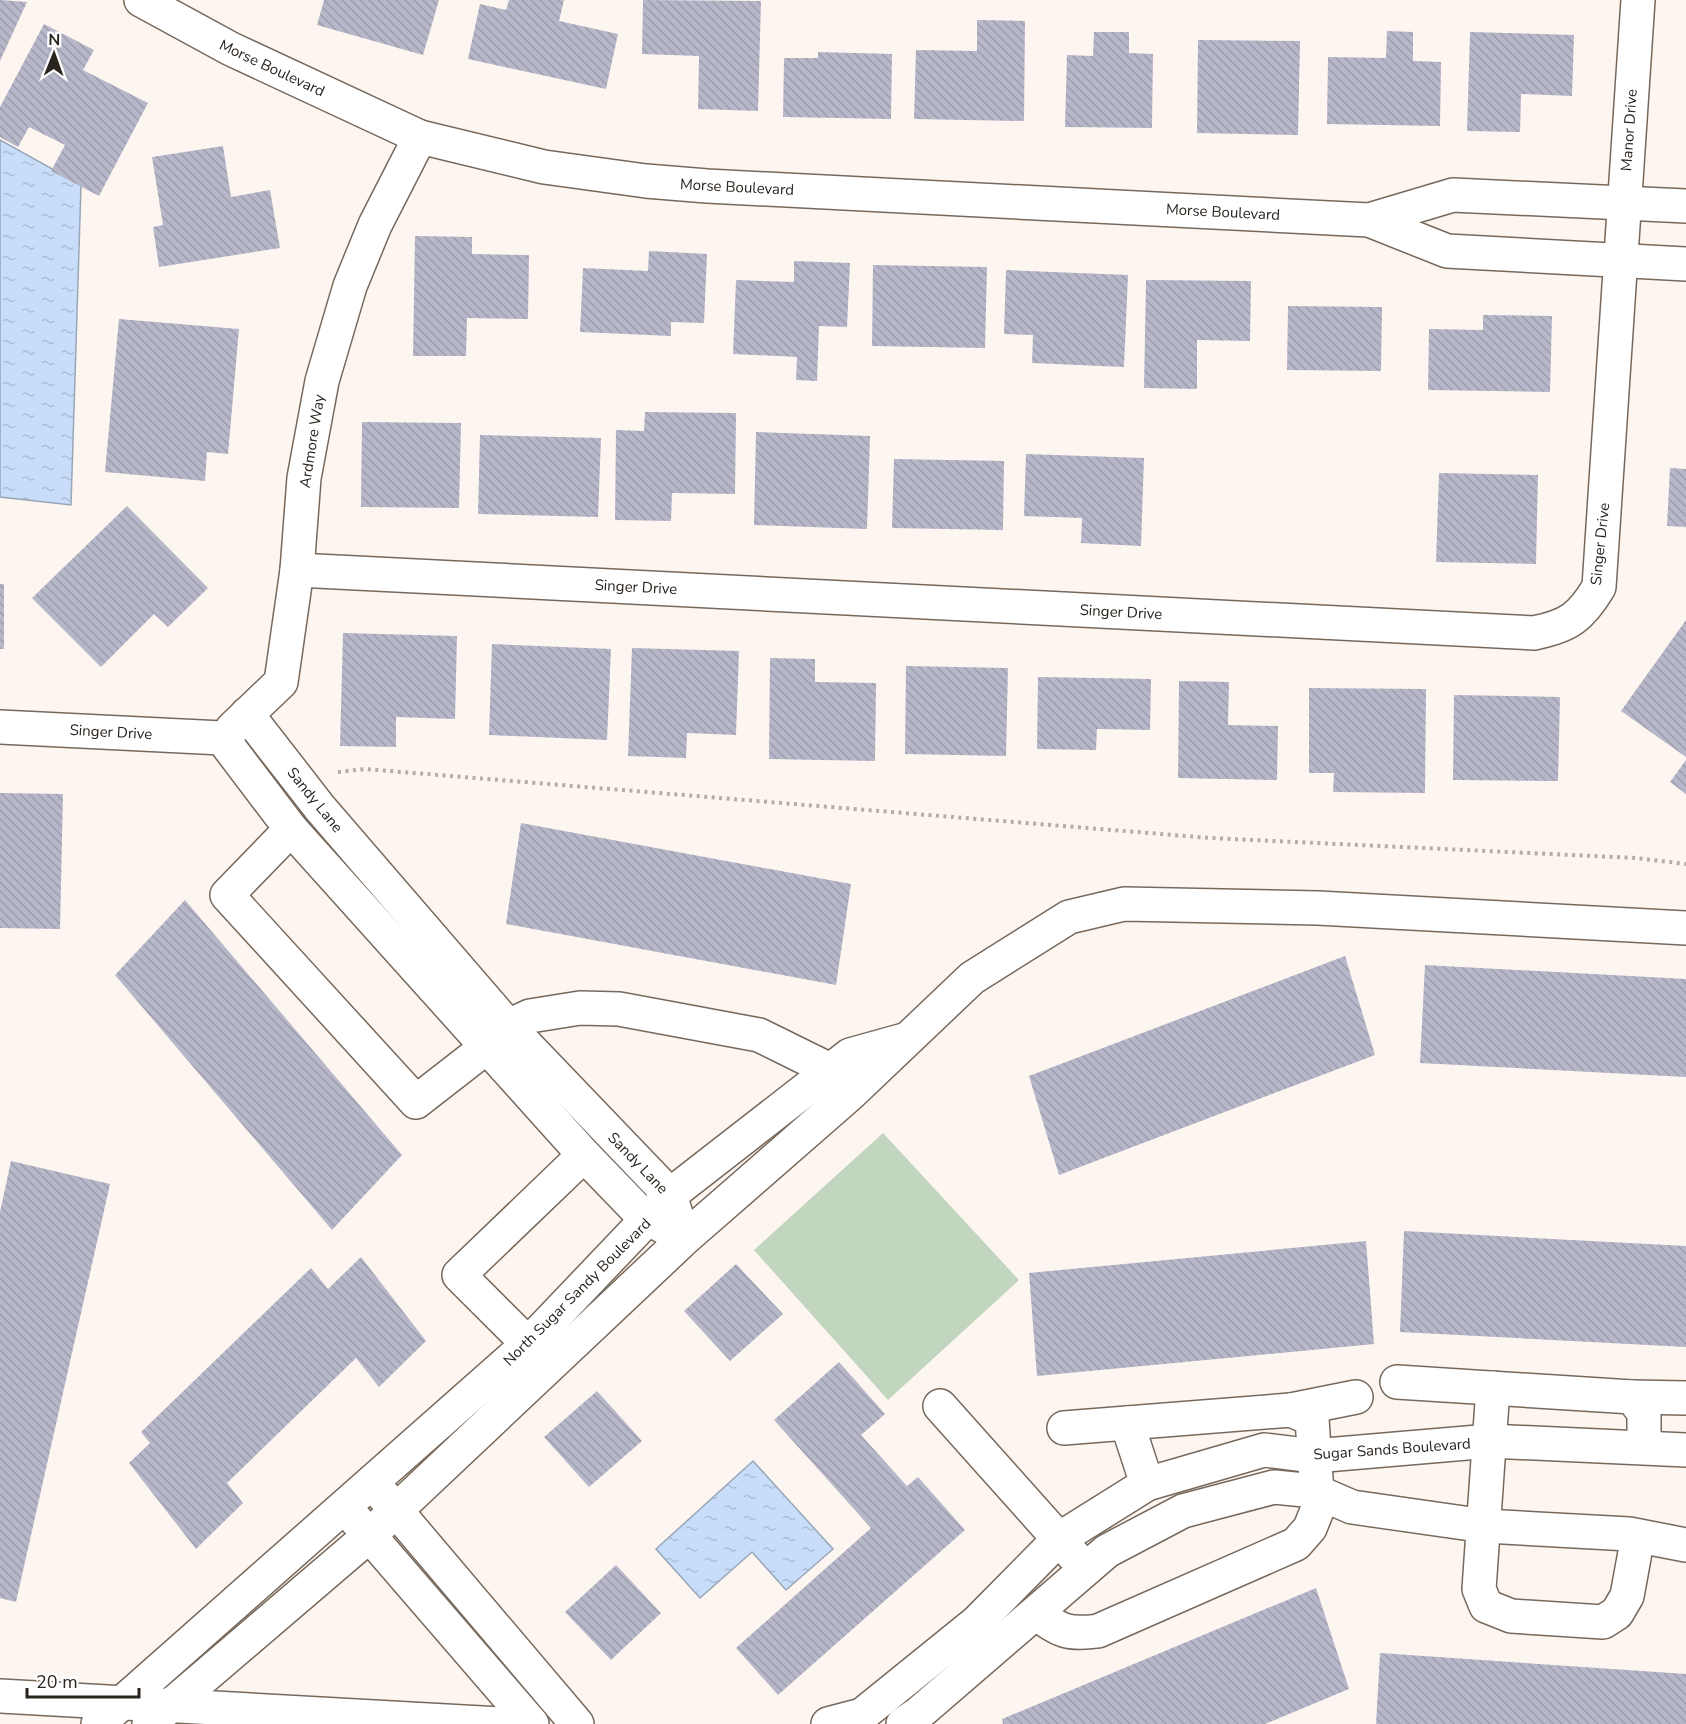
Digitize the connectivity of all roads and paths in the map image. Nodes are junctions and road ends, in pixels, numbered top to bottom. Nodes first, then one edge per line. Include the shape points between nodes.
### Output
1 (141, 0) edge
2 (1638, 0) edge
3 (420, 137) junction
4 (1624, 202) junction
5 (1686, 206) edge
6 (1370, 219) junction
7 (1620, 260) junction
8 (1686, 264) edge
9 (297, 570) junction
10 (247, 714) junction
11 (0, 727) edge
12 (222, 738) junction
13 (299, 780) junction
14 (291, 829) junction
15 (1686, 864) edge
16 (1686, 928) edge
17 (498, 1036) junction
18 (908, 1039) junction
19 (831, 1070) junction
20 (584, 1155) junction
21 (660, 1207) junction
22 (685, 1238) junction
23 (528, 1344) junction
24 (1396, 1382) dead end
25 (1493, 1388) junction
26 (1356, 1397) dead end
27 (1632, 1397) junction
28 (1686, 1398) edge
29 (940, 1406) dead end
30 (1291, 1410) junction
31 (1127, 1423) junction
32 (1064, 1428) dead end
33 (1490, 1441) junction
34 (1644, 1446) junction
35 (1686, 1450) edge
36 (1314, 1456) junction
37 (373, 1483) junction
38 (1147, 1484) junction
39 (1316, 1491) junction
40 (344, 1508) junction
41 (397, 1511) junction
42 (1485, 1526) junction
43 (370, 1535) junction
44 (1638, 1536) junction
45 (1059, 1539) junction
46 (1686, 1545) edge
47 (1087, 1571) junction
48 (1036, 1612) junction
49 (0, 1696) edge
50 (123, 1702) junction
51 (160, 1714) edge
52 (98, 1724) edge
53 (500, 1724) edge
54 (532, 1724) edge
55 (577, 1724) edge
56 (828, 1724) edge
57 (903, 1724) edge

1 - 3 street, Morse Boulevard via 231,50
2 - 4 street, Manor Drive
3 - 6 street, Morse Boulevard via 544,167 646,182
3 - 9 street, Ardmore Way via 375,225 350,285 322,381 304,478
4 - 5 street, Morse Boulevard
4 - 6 street, Morse Boulevard via 1453,195
4 - 7 street, Manor Drive
6 - 7 street, Morse Boulevard via 1447,251
7 - 8 street, Morse Boulevard
7 - 9 street, Singer Drive via 1599,587 1585,610 1561,627 1534,633
9 - 10 street, Ardmore Way via 281,681
10 - 12 street, Ardmore Way
10 - 13 street, Sandy Lane
11 - 12 street, Singer Drive
12 - 14 street, Sandy Lane
13 - 15 path via 365,769 1210,838 1636,858
13 - 17 street, Sandy Lane
14 - 17 street, Sandy Lane
14 - 17 street via 227,895 416,1102
16 - 18 street, North Sugar Sandy Boulevard via 1318,908 1124,903 1069,917 972,978
17 - 19 street via 530,1016 552,1011 619,1009 759,1035
17 - 20 street, Sandy Lane
17 - 21 street, Sandy Lane
18 - 19 street, North Sugar Sandy Boulevard via 850,1055
18 - 22 street, North Sugar Sandy Boulevard
19 - 21 street, North Sugar Sandy Boulevard
20 - 21 street, Sandy Lane via 641,1214
20 - 23 street via 459,1275
21 - 22 street, Sandy Lane
21 - 23 street, North Sugar Sandy Boulevard
22 - 41 street, North Sugar Sandy Boulevard
23 - 37 street, North Sugar Sandy Boulevard
24 - 25 street
25 - 27 street
25 - 33 street
26 - 30 street
27 - 28 street
27 - 34 street via 1644,1413
29 - 45 street
30 - 31 street
30 - 36 street via 1312,1419
31 - 32 street
31 - 38 street
33 - 34 street, Sugar Sands Boulevard
33 - 36 street, Sugar Sands Boulevard
33 - 42 street
34 - 35 street, Sugar Sands Boulevard
36 - 38 street, Sugar Sands Boulevard via 1264,1450
36 - 39 street
37 - 40 street, North Sugar Sandy Boulevard
37 - 41 street
38 - 45 street, Sugar Sands Boulevard
39 - 42 street via 1352,1507
39 - 47 street via 1274,1487 1183,1511 1107,1551
39 - 48 street via 1318,1508 1310,1528 1296,1545 1098,1631 1071,1634
40 - 43 street
40 - 50 street, North Sugar Sandy Boulevard
41 - 43 street, North Sugar Sandy Boulevard
41 - 55 street
42 - 44 street
42 - 44 street via 1479,1589 1486,1606 1511,1616 1603,1623 1617,1613 1627,1596
43 - 51 street, North Sugar Sandy Boulevard
43 - 54 street
44 - 46 street
45 - 47 street
45 - 56 street, Sugar Sands Boulevard via 977,1622 862,1715
47 - 48 street
48 - 57 street
49 - 50 street
50 - 51 street
50 - 52 street, North Sugar Sandy Boulevard
51 - 53 street

